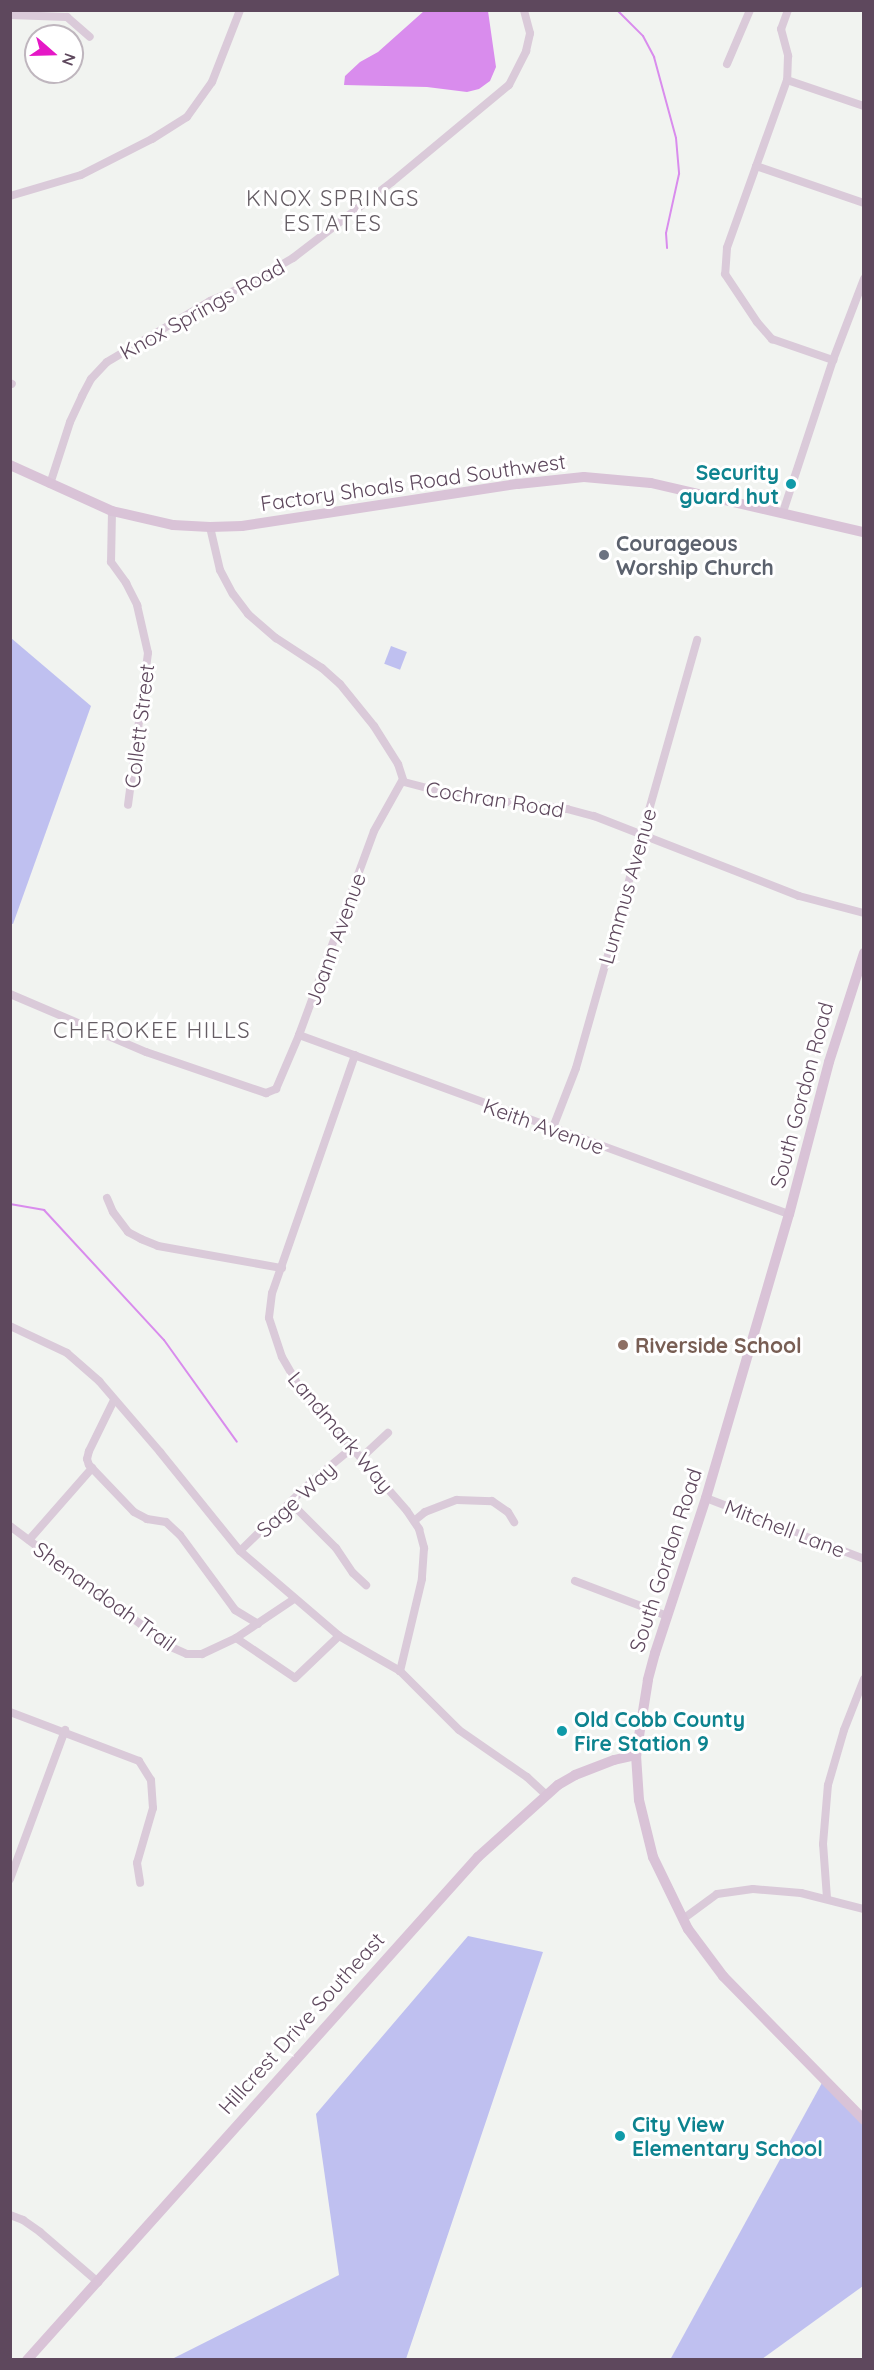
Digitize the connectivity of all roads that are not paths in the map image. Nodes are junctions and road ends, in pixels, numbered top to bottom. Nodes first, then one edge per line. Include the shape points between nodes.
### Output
1 (240, 10) edge
2 (524, 10) edge
3 (750, 10) edge
4 (788, 10) edge
5 (10, 15) edge
6 (90, 37) dead end
7 (727, 64) dead end
8 (788, 80) junction
9 (864, 106) edge
10 (756, 166) junction
11 (10, 196) edge
12 (864, 203) edge
13 (864, 279) edge
14 (832, 360) junction
15 (10, 465) edge
16 (50, 484) junction
17 (112, 511) junction
18 (783, 512) junction
19 (210, 527) junction
20 (864, 532) edge
21 (697, 640) dead end
22 (402, 781) junction
23 (128, 805) dead end
24 (642, 833) junction
25 (864, 913) edge
26 (864, 953) edge
27 (10, 994) edge
28 (299, 1035) junction
29 (355, 1055) junction
30 (552, 1130) junction
31 (107, 1198) dead end
32 (789, 1214) junction
33 (282, 1268) junction
34 (10, 1326) edge
35 (114, 1400) junction
36 (388, 1433) dead end
37 (352, 1448) junction
38 (361, 1458) junction
39 (92, 1468) junction
40 (706, 1498) junction
41 (290, 1502) junction
42 (414, 1521) junction
43 (514, 1522) dead end
44 (10, 1526) edge
45 (29, 1540) junction
46 (240, 1551) junction
47 (864, 1559) edge
48 (574, 1581) dead end
49 (366, 1585) dead end
50 (294, 1599) junction
51 (667, 1616) junction
52 (258, 1624) junction
53 (339, 1636) junction
54 (236, 1638) junction
55 (400, 1671) junction
56 (864, 1679) edge
57 (10, 1712) edge
58 (65, 1730) junction
59 (636, 1755) junction
60 (545, 1794) junction
61 (10, 1879) edge
62 (140, 1883) dead end
63 (827, 1898) junction
64 (864, 1909) edge
65 (683, 1919) junction
66 (864, 2120) edge
67 (10, 2215) edge
68 (98, 2282) junction
69 (27, 2360) edge

1 - 11 street via 212,81 187,117 81,174
2 - 16 street, Knox Springs Road via 530,33 526,51 509,85 293,258 107,362 82,396
3 - 7 street
4 - 8 street via 781,29 788,56
5 - 6 street via 67,17
8 - 9 street
8 - 10 street
10 - 12 street
10 - 14 street via 727,248 725,274 772,339
13 - 14 street
14 - 18 street
15 - 16 street, Factory Shoals Road Southwest
16 - 17 street, Factory Shoals Road Southwest
17 - 19 street, Factory Shoals Road Southwest via 173,525
17 - 23 street, Collett Street via 111,562 137,605 148,653
18 - 19 street, Factory Shoals Road Southwest via 651,483 584,477 262,524
18 - 20 street, Factory Shoals Road Southwest
19 - 22 street, Cochran Road via 220,570 248,614 340,684 374,726 398,764
21 - 24 street, Lummus Avenue
22 - 24 street, Cochran Road via 458,796 567,809
22 - 28 street, Joann Avenue via 374,831
24 - 25 street, Cochran Road via 799,896
24 - 30 street, Lummus Avenue via 576,1068
26 - 32 street, South Gordon Road via 829,1062
27 - 28 street, Joann Avenue via 146,1052 266,1093 276,1089
28 - 29 street, Keith Avenue
29 - 30 street, Keith Avenue
29 - 33 street, Landmark Way
30 - 32 street, Keith Avenue
31 - 33 street via 128,1232 158,1246
32 - 40 street, South Gordon Road
33 - 37 street, Landmark Way via 270,1310 274,1338 299,1387
34 - 35 street via 67,1353
35 - 39 street via 89,1451 87,1459
35 - 46 street
36 - 38 street
37 - 38 street, Landmark Way
37 - 41 street, Sage Way
38 - 42 street, Landmark Way
39 - 45 street
39 - 52 street via 134,1512 166,1522 180,1535 235,1610
40 - 47 street, Mitchell Lane
40 - 51 street, South Gordon Road
41 - 46 street, Sage Way
41 - 49 street
42 - 43 street via 425,1512 457,1500 492,1502 508,1512
42 - 55 street, Landmark Way via 424,1548 422,1579
44 - 45 street, Shenandoah Trail
45 - 54 street, Shenandoah Trail via 171,1647 187,1654 202,1654
46 - 50 street
48 - 51 street
50 - 52 street, Shenandoah Trail
50 - 53 street
51 - 59 street, South Gordon Road via 648,1680
52 - 54 street, Shenandoah Trail
53 - 54 street via 295,1678
53 - 55 street
55 - 60 street via 459,1730
56 - 63 street via 828,1785 822,1844
57 - 58 street
58 - 61 street
58 - 62 street via 139,1761 151,1780 153,1808 137,1863
59 - 60 street, Hillcrest Drive Southeast via 575,1775
59 - 65 street, South Gordon Road via 639,1800 653,1857
60 - 68 street, Hillcrest Drive Southeast via 478,1857
63 - 64 street
63 - 65 street via 778,1889 725,1891 703,1902
65 - 66 street, South Gordon Road via 723,1976
67 - 68 street via 40,2232
68 - 69 street, Hillcrest Drive Southeast

